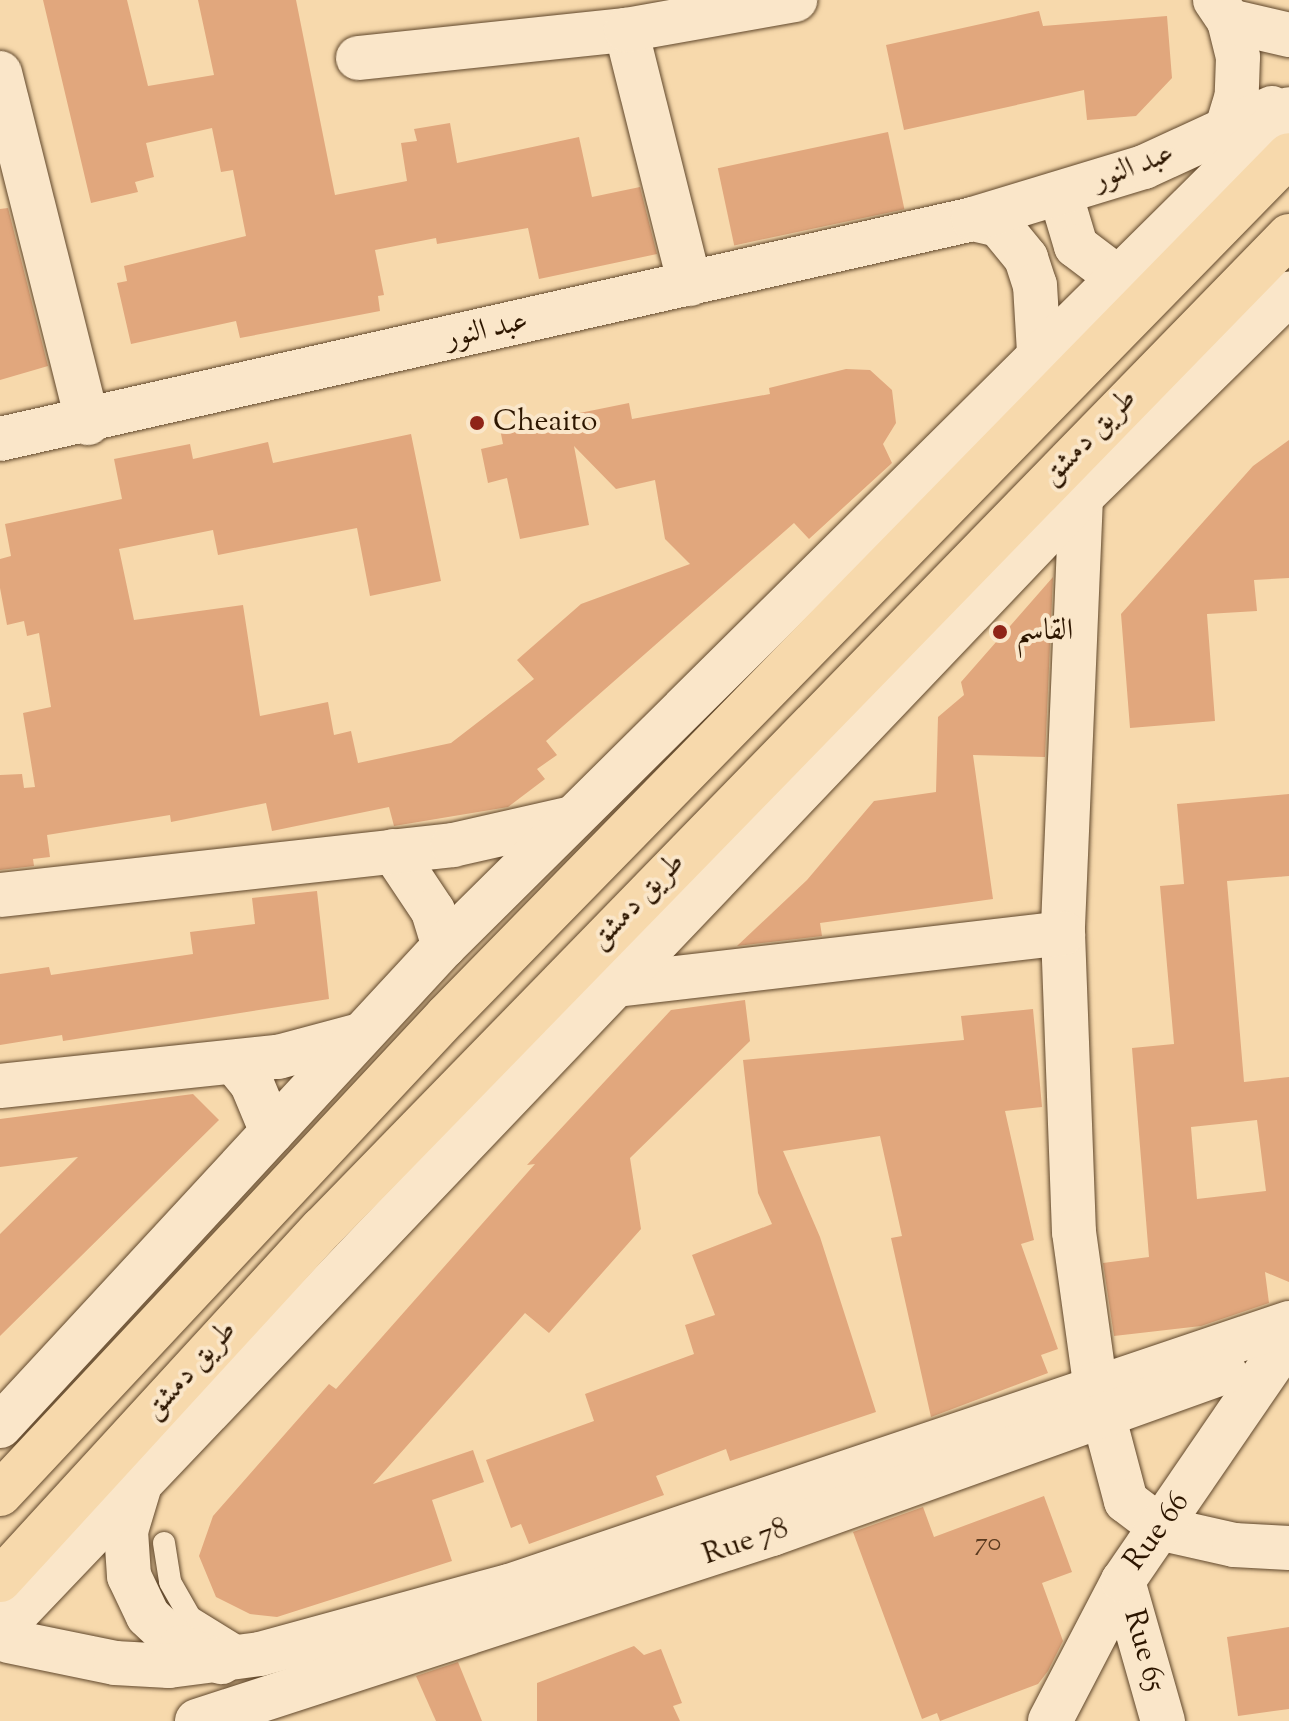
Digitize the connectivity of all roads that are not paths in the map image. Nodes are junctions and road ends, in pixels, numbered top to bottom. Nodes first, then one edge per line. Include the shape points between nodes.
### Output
1 (795, 0) edge
2 (1222, 10) edge
3 (626, 30) junction
4 (1289, 35) edge
5 (358, 58) dead end
6 (0, 73) edge
7 (1289, 100) edge
8 (1289, 109) edge
9 (1226, 131) junction
10 (1289, 155) edge
11 (1061, 196) junction
12 (973, 219) junction
13 (1289, 236) edge
14 (1117, 277) junction
15 (690, 284) junction
16 (1289, 293) edge
17 (1039, 352) junction
18 (88, 423) junction
19 (0, 439) edge
20 (1081, 497) junction
21 (572, 818) junction
22 (393, 851) junction
23 (0, 895) edge
24 (1063, 933) junction
25 (444, 946) junction
26 (615, 985) junction
27 (360, 1035) junction
28 (235, 1063) junction
29 (0, 1086) edge
30 (272, 1132) junction
31 (1286, 1341) edge
32 (1098, 1401) junction
33 (0, 1426) edge
34 (139, 1488) junction
35 (0, 1494) edge
36 (1163, 1529) junction
37 (164, 1543) dead end
38 (1289, 1548) edge
39 (1123, 1581) junction
40 (515, 1602) junction
41 (3, 1621) edge
42 (242, 1658) junction
43 (197, 1721) edge
44 (1050, 1721) edge
45 (1163, 1721) edge

1 - 3 street
2 - 4 street
2 - 9 street via 1238,57 1237,95
3 - 5 street
3 - 15 street
6 - 18 street
7 - 9 street, عبد النور
8 - 14 street
9 - 11 street, عبد النور
10 - 35 highway, طريق دمشق via 447,1016
11 - 12 street, عبد النور
11 - 14 street via 1076,246
12 - 15 street, عبد النور
12 - 17 street via 999,225 1026,258 1035,285
13 - 41 highway, طريق دمشق via 322,1229
14 - 17 street
15 - 18 street, عبد النور
16 - 20 street
17 - 21 street
18 - 19 street, عبد النور
20 - 24 street
20 - 26 street
21 - 22 street via 498,837
21 - 25 street
22 - 23 street
22 - 25 street via 433,911
24 - 26 street
24 - 32 street via 1074,1232
25 - 27 street
26 - 34 street
27 - 28 street
27 - 30 street
28 - 29 street
28 - 30 street via 252,1084
30 - 33 street
31 - 32 street
31 - 36 street, Rue 66
32 - 36 street via 1126,1501
32 - 40 street
34 - 41 street
34 - 42 street via 127,1546 129,1576 148,1616 181,1647
36 - 38 street via 1234,1545
36 - 39 street, Rue 66
37 - 42 lane via 170,1582 190,1617
39 - 44 street, Rue 66
39 - 45 street, Rue 65
40 - 42 street
40 - 43 street
41 - 42 street via 115,1663

